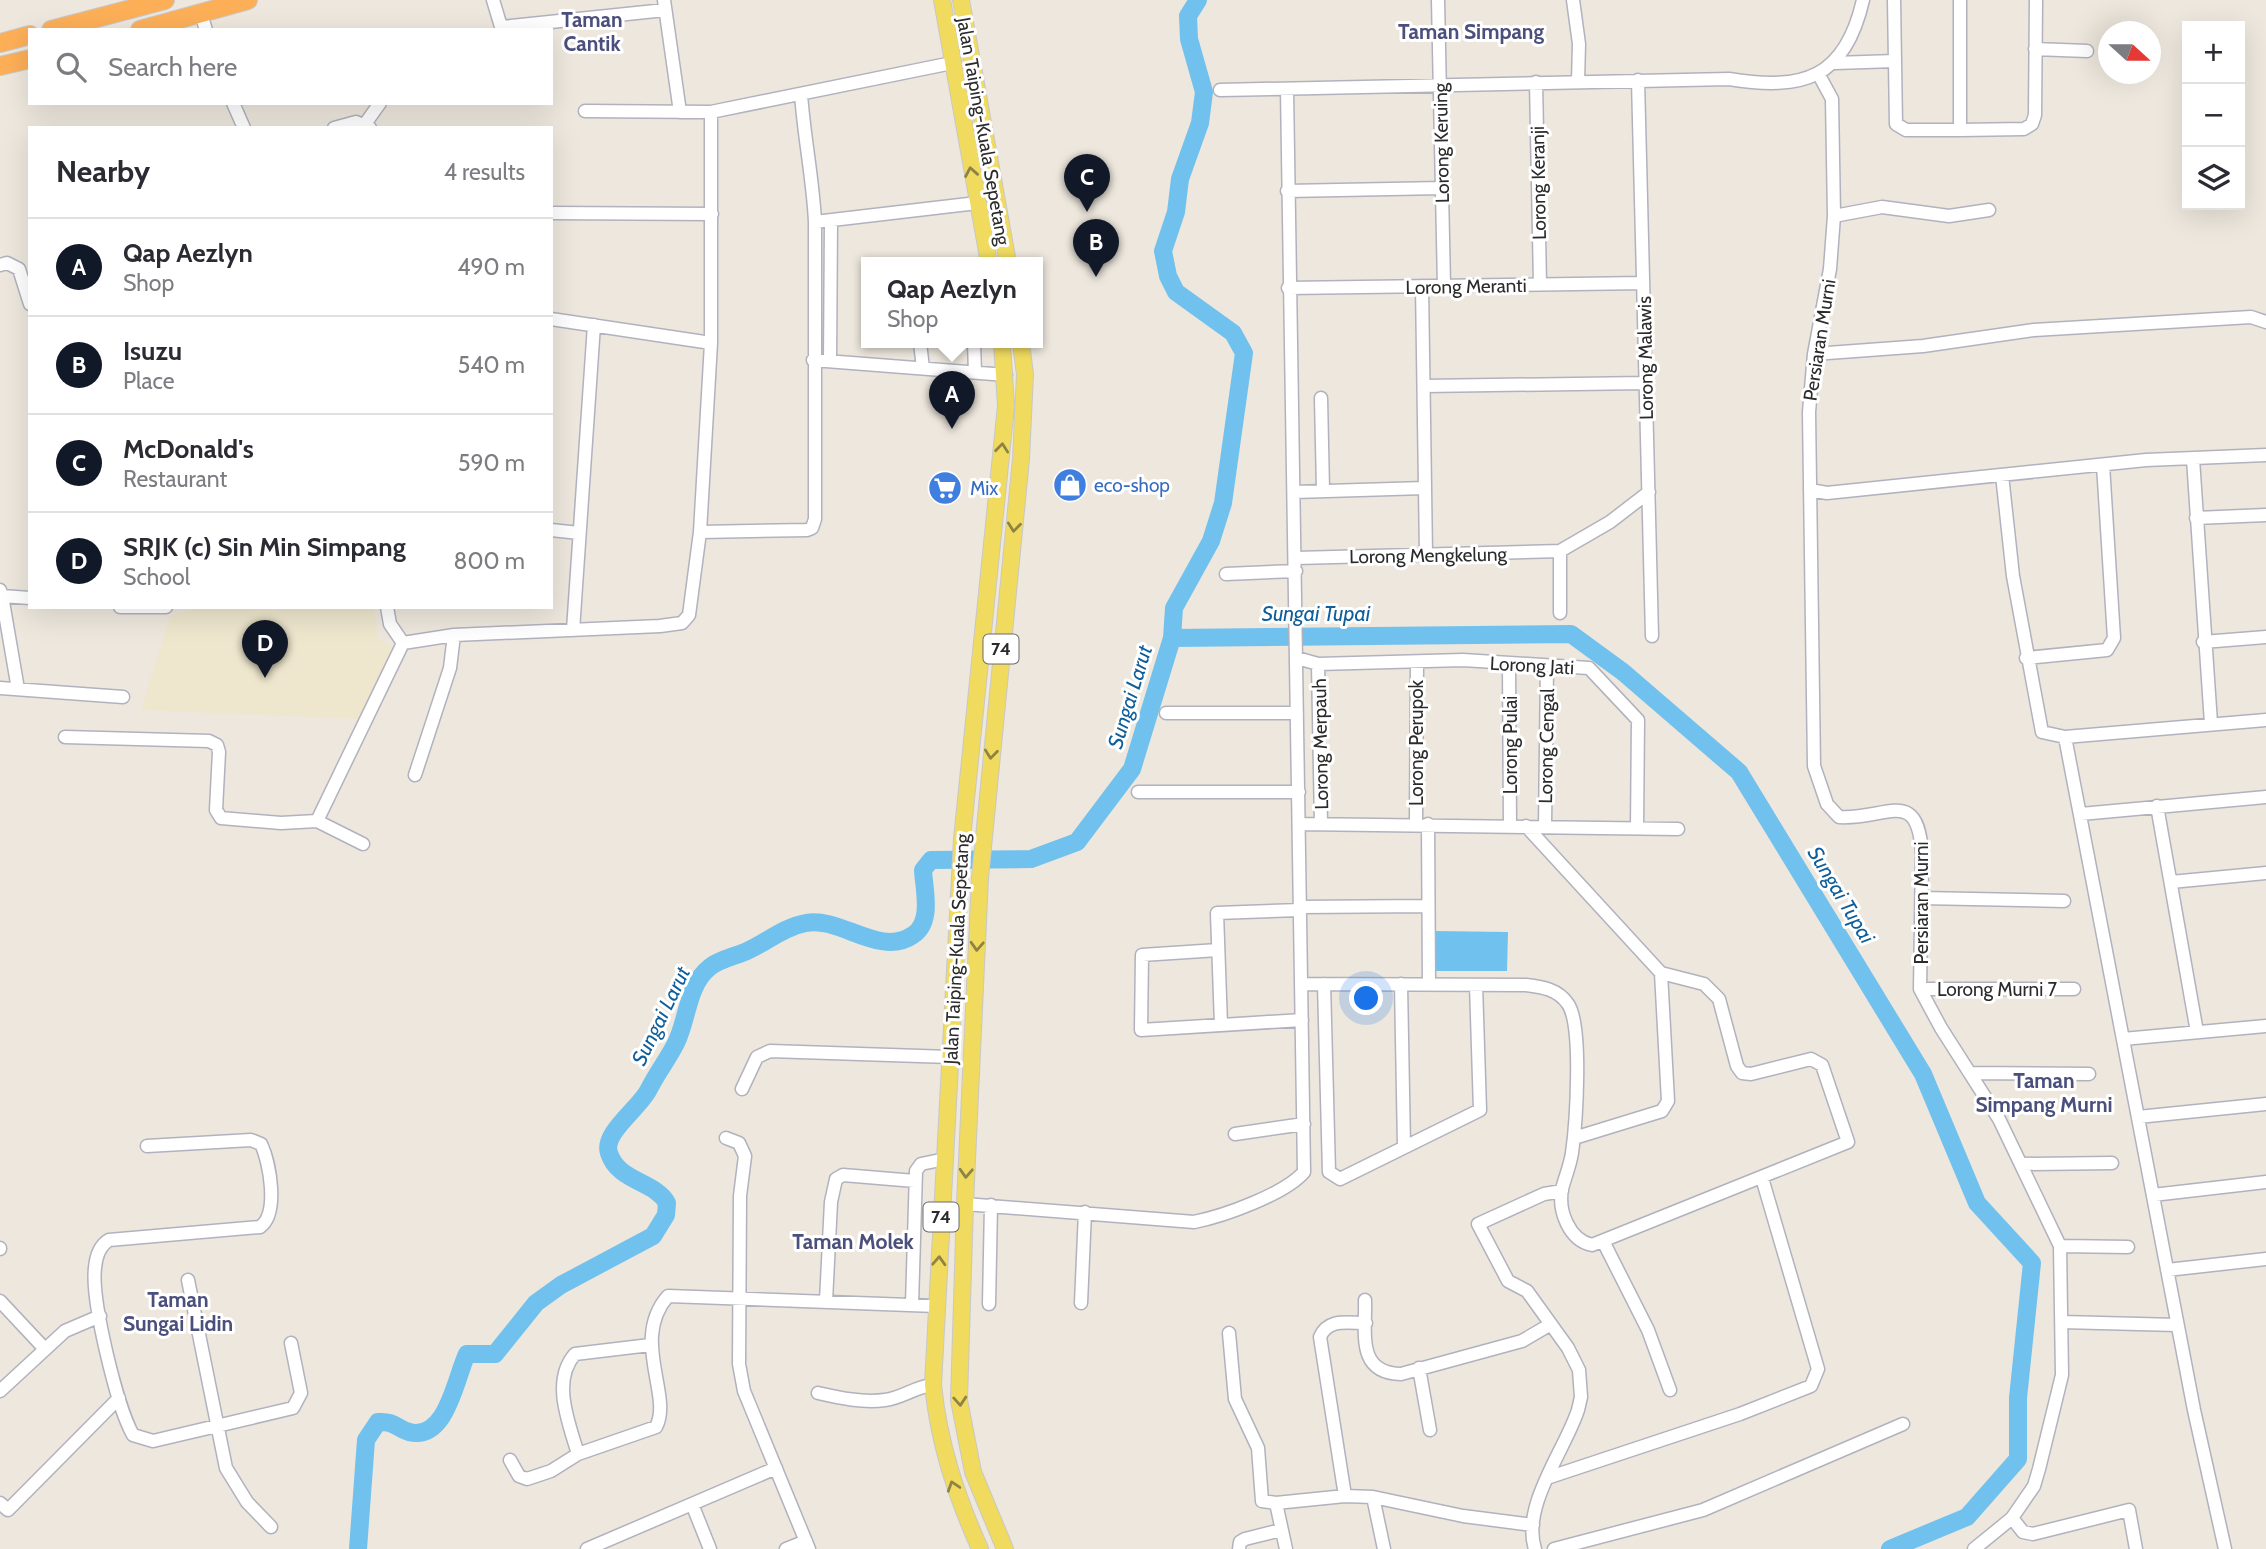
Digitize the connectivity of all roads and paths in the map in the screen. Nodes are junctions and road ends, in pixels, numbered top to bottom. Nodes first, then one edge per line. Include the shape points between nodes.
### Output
1 (165, 0) edge
2 (248, 0) edge
3 (494, 0) edge
4 (942, 0) edge
5 (961, 0) edge
6 (1438, 0) edge
7 (1573, 0) edge
8 (1863, 0) edge
9 (1894, 0) edge
10 (1960, 0) edge
11 (2036, 0) edge
12 (664, 5) edge
13 (204, 22) edge
14 (59, 28) edge
15 (156, 28) edge
16 (502, 28) edge
17 (28, 36) edge
18 (0, 43) edge
19 (2035, 49) junction
20 (2087, 51) dead end
21 (28, 59) edge
22 (1895, 61) junction
23 (952, 63) junction
24 (1835, 63) junction
25 (0, 66) edge
26 (1819, 75) junction
27 (1638, 80) junction
28 (1536, 82) junction
29 (1578, 82) junction
30 (1440, 84) junction
31 (1287, 89) junction
32 (1220, 90) dead end
33 (801, 94) junction
34 (234, 105) edge
35 (379, 105) edge
36 (585, 111) dead end
37 (680, 112) junction
38 (711, 112) junction
39 (243, 126) edge
40 (341, 126) edge
41 (367, 126) edge
42 (1959, 130) junction
43 (1442, 188) junction
44 (1287, 191) junction
45 (977, 202) junction
46 (1989, 210) dead end
47 (553, 213) edge
48 (712, 214) junction
49 (1834, 216) junction
50 (831, 220) junction
51 (815, 222) junction
52 (988, 257) edge
53 (1006, 257) edge
54 (0, 265) edge
55 (1643, 283) junction
56 (1540, 284) junction
57 (1422, 286) junction
58 (1444, 286) junction
59 (1288, 288) junction
60 (28, 298) edge
61 (553, 319) edge
62 (2266, 322) edge
63 (594, 325) junction
64 (710, 343) junction
65 (921, 348) edge
66 (974, 348) edge
67 (1003, 348) edge
68 (1021, 348) edge
69 (1814, 354) junction
70 (813, 360) junction
71 (830, 361) junction
72 (923, 368) junction
73 (975, 372) junction
74 (1006, 375) junction
75 (1645, 383) junction
76 (1424, 386) junction
77 (1321, 398) dead end
78 (2266, 455) edge
79 (2193, 458) junction
80 (2103, 465) junction
81 (2002, 475) junction
82 (1425, 488) junction
83 (1323, 490) junction
84 (1810, 490) junction
85 (1294, 492) junction
86 (1649, 492) junction
87 (2266, 515) edge
88 (2196, 518) junction
89 (553, 530) edge
90 (700, 532) junction
91 (579, 533) junction
92 (1560, 551) junction
93 (1426, 555) junction
94 (1296, 565) junction
95 (1226, 574) dead end
96 (1, 592) edge
97 (28, 598) edge
98 (387, 609) edge
99 (1560, 614) dead end
100 (573, 630) junction
101 (454, 635) junction
102 (1652, 636) dead end
103 (2266, 637) edge
104 (2203, 642) junction
105 (403, 643) junction
106 (1297, 653) junction
107 (2026, 658) junction
108 (1417, 662) junction
109 (1318, 664) junction
110 (1509, 664) junction
111 (1547, 666) junction
112 (0, 688) edge
113 (18, 689) junction
114 (123, 697) dead end
115 (1166, 713) dead end
116 (1297, 713) junction
117 (2266, 720) edge
118 (2211, 723) junction
119 (65, 737) dead end
120 (2065, 737) junction
121 (415, 775) dead end
122 (1138, 792) dead end
123 (1299, 792) junction
124 (2266, 797) edge
125 (2157, 806) junction
126 (2081, 814) junction
127 (317, 821) junction
128 (1301, 824) junction
129 (1321, 824) junction
130 (1422, 824) junction
131 (1510, 826) junction
132 (1526, 826) junction
133 (1545, 826) junction
134 (1637, 828) junction
135 (1678, 829) dead end
136 (363, 844) dead end
137 (2266, 873) edge
138 (2171, 882) junction
139 (1922, 898) junction
140 (2064, 901) dead end
141 (1428, 906) junction
142 (1300, 909) junction
143 (1218, 950) junction
144 (1661, 973) junction
145 (1301, 984) junction
146 (1324, 984) junction
147 (1401, 985) junction
148 (1429, 985) junction
149 (1476, 985) junction
150 (1920, 989) junction
151 (2074, 989) dead end
152 (1302, 1020) junction
153 (1221, 1025) junction
154 (2266, 1026) edge
155 (2197, 1032) junction
156 (2123, 1039) junction
157 (950, 1057) junction
158 (1971, 1073) junction
159 (2089, 1074) dead end
160 (742, 1089) dead end
161 (2266, 1104) edge
162 (2138, 1117) junction
163 (1304, 1124) junction
164 (1235, 1134) dead end
165 (726, 1138) dead end
166 (1574, 1138) junction
167 (146, 1146) dead end
168 (1404, 1147) junction
169 (945, 1159) junction
170 (2112, 1163) dead end
171 (2022, 1164) junction
172 (1762, 1178) junction
173 (915, 1181) junction
174 (2266, 1182) edge
175 (1562, 1191) junction
176 (2153, 1195) junction
177 (965, 1204) junction
178 (991, 1205) junction
179 (1085, 1212) junction
180 (1603, 1241) junction
181 (2060, 1245) junction
182 (2128, 1247) dead end
183 (2266, 1259) edge
184 (2167, 1270) junction
185 (188, 1280) dead end
186 (741, 1297) junction
187 (1365, 1300) dead end
188 (0, 1301) edge
189 (826, 1301) junction
190 (1081, 1303) dead end
191 (989, 1304) dead end
192 (912, 1305) junction
193 (936, 1306) junction
194 (100, 1316) junction
195 (2062, 1322) junction
196 (1366, 1323) junction
197 (1550, 1324) junction
198 (2177, 1325) junction
199 (1229, 1333) dead end
200 (291, 1343) dead end
201 (650, 1345) junction
202 (44, 1348) junction
203 (1419, 1368) junction
204 (933, 1385) junction
205 (1670, 1390) dead end
206 (0, 1391) edge
207 (818, 1393) dead end
208 (119, 1398) junction
209 (1903, 1424) dead end
210 (218, 1425) junction
211 (1430, 1430) dead end
212 (578, 1454) junction
213 (510, 1460) dead end
214 (776, 1468) junction
215 (1548, 1478) junction
216 (1345, 1496) junction
217 (1373, 1497) junction
218 (0, 1503) edge
219 (1276, 1503) junction
220 (692, 1504) junction
221 (2012, 1518) junction
222 (1532, 1525) junction
223 (271, 1527) dead end
224 (1281, 1530) junction
225 (807, 1545) edge
226 (587, 1549) edge
227 (710, 1549) edge
228 (786, 1549) edge
229 (980, 1549) edge
230 (1005, 1549) edge
231 (1239, 1549) edge
232 (1286, 1549) edge
233 (1384, 1549) edge
234 (1535, 1549) edge
235 (1553, 1549) edge
236 (1975, 1549) edge
237 (2136, 1549) edge
238 (2225, 1549) edge

1 - 14 highway
2 - 13 highway
3 - 16 street
4 - 23 main road, Jalan Taiping-Kuala Sepetang
5 - 53 main road, Jalan Taiping-Kuala Sepetang
6 - 30 street, Lorong Keruing
7 - 29 street
8 - 24 street
9 - 22 street
10 - 42 street
11 - 19 street
12 - 16 street
12 - 37 street
13 - 15 highway
17 - 18 highway
19 - 20 street
19 - 42 street via 2032,124 2025,129
21 - 25 highway
22 - 24 street
22 - 42 street via 1898,127
23 - 33 street
45 -> 23 main road, Jalan Taiping-Kuala Sepetang
24 - 26 street
26 - 27 street via 1774,85 1730,79
26 - 49 street, Persiaran Murni via 1832,99
27 - 29 street
27 - 55 street, Lorong Malawis
28 - 29 street
28 - 30 street
28 - 56 street, Lorong Keranji
30 - 31 street
30 - 43 street, Lorong Keruing
31 - 32 street
31 - 44 street
33 - 38 street
33 - 51 street
34 - 39 street
35 - 41 street
36 - 37 street
37 - 38 street
38 - 48 street
40 - 41 street via 356,122
43 - 44 street
43 - 58 street, Lorong Keruing
44 - 59 street
45 - 50 street
45 - 52 main road, Jalan Taiping-Kuala Sepetang
46 - 49 street via 1949,216 1882,207
47 - 48 street
48 - 64 street
49 - 69 street, Persiaran Murni via 1830,269
50 - 51 street
50 - 71 street
51 - 70 street
54 - 60 street via 19,269
55 - 56 street, Lorong Meranti
55 - 75 street, Lorong Malawis
56 - 58 street, Lorong Meranti
57 - 58 street, Lorong Meranti
57 - 59 street, Lorong Meranti
57 - 76 street
59 - 85 street
61 - 63 street
62 - 69 street via 2251,317 2034,330 1923,346
63 - 64 street
63 - 91 street
64 - 90 street
65 - 72 street
66 - 73 street
67 - 74 main road, Jalan Taiping-Kuala Sepetang / 74
68 -> 177 main road, Jalan Taiping-Kuala Sepetang / 74 via 1025,386 1021,459 983,839
69 - 84 street, Persiaran Murni
70 - 71 street
70 - 90 street via 812,528
71 - 72 street
72 - 73 street
73 - 74 street
157 -> 74 main road, Jalan Taiping-Kuala Sepetang / 74 via 962,839
75 - 76 street
75 - 86 street, Lorong Malawis
76 - 82 street
77 - 83 street
78 - 79 street
79 - 80 street
79 - 88 street
80 - 81 street
80 - 107 street via 2112,646
81 - 84 street via 1827,493
81 - 107 street
82 - 83 street
82 - 93 street
83 - 85 street
84 - 139 street, Persiaran Murni via 1814,766 1827,804 1839,817 1898,811 1916,817 1921,832
85 - 94 street
86 - 92 street
86 - 102 street, Lorong Malawis
87 - 88 street
88 - 104 street
89 - 91 street
90 - 100 street via 690,609 682,622
91 - 100 street
92 - 93 street, Lorong Mengkelung
92 - 99 street
93 - 94 street, Lorong Mengkelung
94 - 95 street, Lorong Mengkelung
94 - 106 street
96 - 97 street
96 - 113 street
98 - 105 street via 390,624
100 - 101 street
101 - 105 street
101 - 121 street via 450,668
103 - 104 street
104 - 118 street
105 - 127 street
106 - 109 street, Lorong Jati
106 - 116 street
107 - 120 street via 2038,726 2042,732
108 - 109 street, Lorong Jati
108 - 110 street, Lorong Jati
108 - 130 street, Lorong Perupok
109 - 129 street, Lorong Merpauh
110 - 111 street, Lorong Jati
110 - 131 street, Lorong Pulai
111 - 133 street, Lorong Cengal
111 - 134 street, Lorong Jati via 1589,668 1638,720
112 - 113 street
113 - 114 street
115 - 116 street
116 - 123 street
117 - 118 street
118 - 120 street
119 - 127 street via 213,743 219,752 216,810 221,818
120 - 126 street
122 - 123 street
123 - 128 street
124 - 125 street
125 - 126 street
125 - 138 street
126 - 156 street
127 - 136 street
128 - 129 street
128 - 142 street
129 - 130 street
130 - 131 street
130 - 141 street, Lorong Perupok
131 - 132 street
132 - 133 street
132 - 144 street
133 - 134 street
134 - 135 street
137 - 138 street
138 - 155 street
139 - 140 street
139 - 150 street, Persiaran Murni
141 - 142 street
141 - 148 street, Lorong Perupok
142 - 143 street via 1217,913
142 - 145 street
143 - 153 street
143 - 153 street via 1142,955 1141,1030
144 - 166 street via 1668,1101 1662,1111
144 - 172 street via 1704,984 1719,999 1742,1073 1811,1059 1822,1065 1848,1142
145 - 146 street
145 - 152 street
146 - 147 street
146 - 168 street via 1329,1172 1340,1178
147 - 148 street
147 - 168 street
148 - 149 street
149 - 166 street via 1544,987 1567,1002 1577,1039
149 - 168 street via 1480,1110
150 - 151 street, Lorong Murni 7
150 - 158 street, Persiaran Murni
152 - 153 street
152 - 163 street
154 - 155 street
155 - 156 street
156 - 162 street
157 - 160 street via 770,1051 757,1057
157 - 169 main road, Jalan Taiping-Kuala Sepetang / 74
158 - 159 street
158 - 171 street, Persiaran Murni
161 - 162 street
162 - 176 street
163 - 164 street
163 - 179 street via 1304,1172 1294,1183 1211,1219 1175,1222
165 - 186 street via 739,1143 745,1156 740,1196
166 - 175 street
167 - 194 street via 251,1140 261,1144 272,1211 269,1221 260,1227 109,1240 99,1250 94,1270
169 - 173 street via 921,1164
193 -> 169 main road, Jalan Taiping-Kuala Sepetang / 74
170 - 171 street
171 - 181 street, Persiaran Murni
172 - 180 street
172 - 215 street via 1818,1369 1811,1386
173 - 189 street via 843,1175 836,1179
173 - 192 street
174 - 176 street
175 - 180 street via 1564,1215 1573,1236 1592,1245
175 - 197 street via 1544,1194 1478,1224 1508,1281 1527,1291
176 - 184 street
177 - 178 street
177 -> 230 main road, Jalan Taiping-Kuala Sepetang / 74 via 959,1400 973,1472
178 - 179 street
178 - 191 street
179 - 190 street
180 - 205 street via 1648,1330
181 - 182 street
181 - 195 street, Persiaran Murni
183 - 184 street
184 - 198 street
185 - 210 street
186 - 189 street
186 - 201 street via 668,1296 659,1306
186 - 214 street via 739,1364 744,1391
187 - 196 street
188 - 202 street
189 - 192 street
192 - 193 street
193 - 204 main road, Jalan Taiping-Kuala Sepetang / 74
194 - 202 street via 65,1331
194 - 208 street
195 - 198 street
195 - 221 street, Persiaran Murni via 2062,1375 2039,1469 2034,1486
196 - 203 street via 1366,1354 1374,1367 1384,1374
196 - 216 street via 1332,1323 1320,1337
197 - 203 street via 1522,1341
197 - 215 street via 1578,1370 1581,1397
198 - 238 street
199 - 219 street via 1235,1399 1258,1448 1261,1498
200 - 210 street via 301,1393 293,1408
201 - 212 street via 660,1411 656,1427
201 - 212 street via 575,1354 567,1363 565,1402
202 - 206 street
203 - 211 street
204 - 207 street via 885,1400
229 -> 204 main road, Jalan Taiping-Kuala Sepetang / 74 via 943,1453
208 - 210 street via 123,1418 133,1435 142,1440
208 - 218 street via 8,1510
209 - 235 street via 1703,1510
210 - 223 street via 226,1468 247,1502
212 - 213 street via 527,1479 519,1476
214 - 220 street
214 - 225 street
215 - 222 street
216 - 217 street
216 - 219 street
217 - 222 street
217 - 233 street
219 - 224 street
220 - 226 street
220 - 227 street
221 - 236 street, Persiaran Murni
221 - 237 street via 2023,1532 2033,1534 2129,1510
222 - 234 street
224 - 231 street via 1245,1539
224 - 232 street
225 - 228 street

